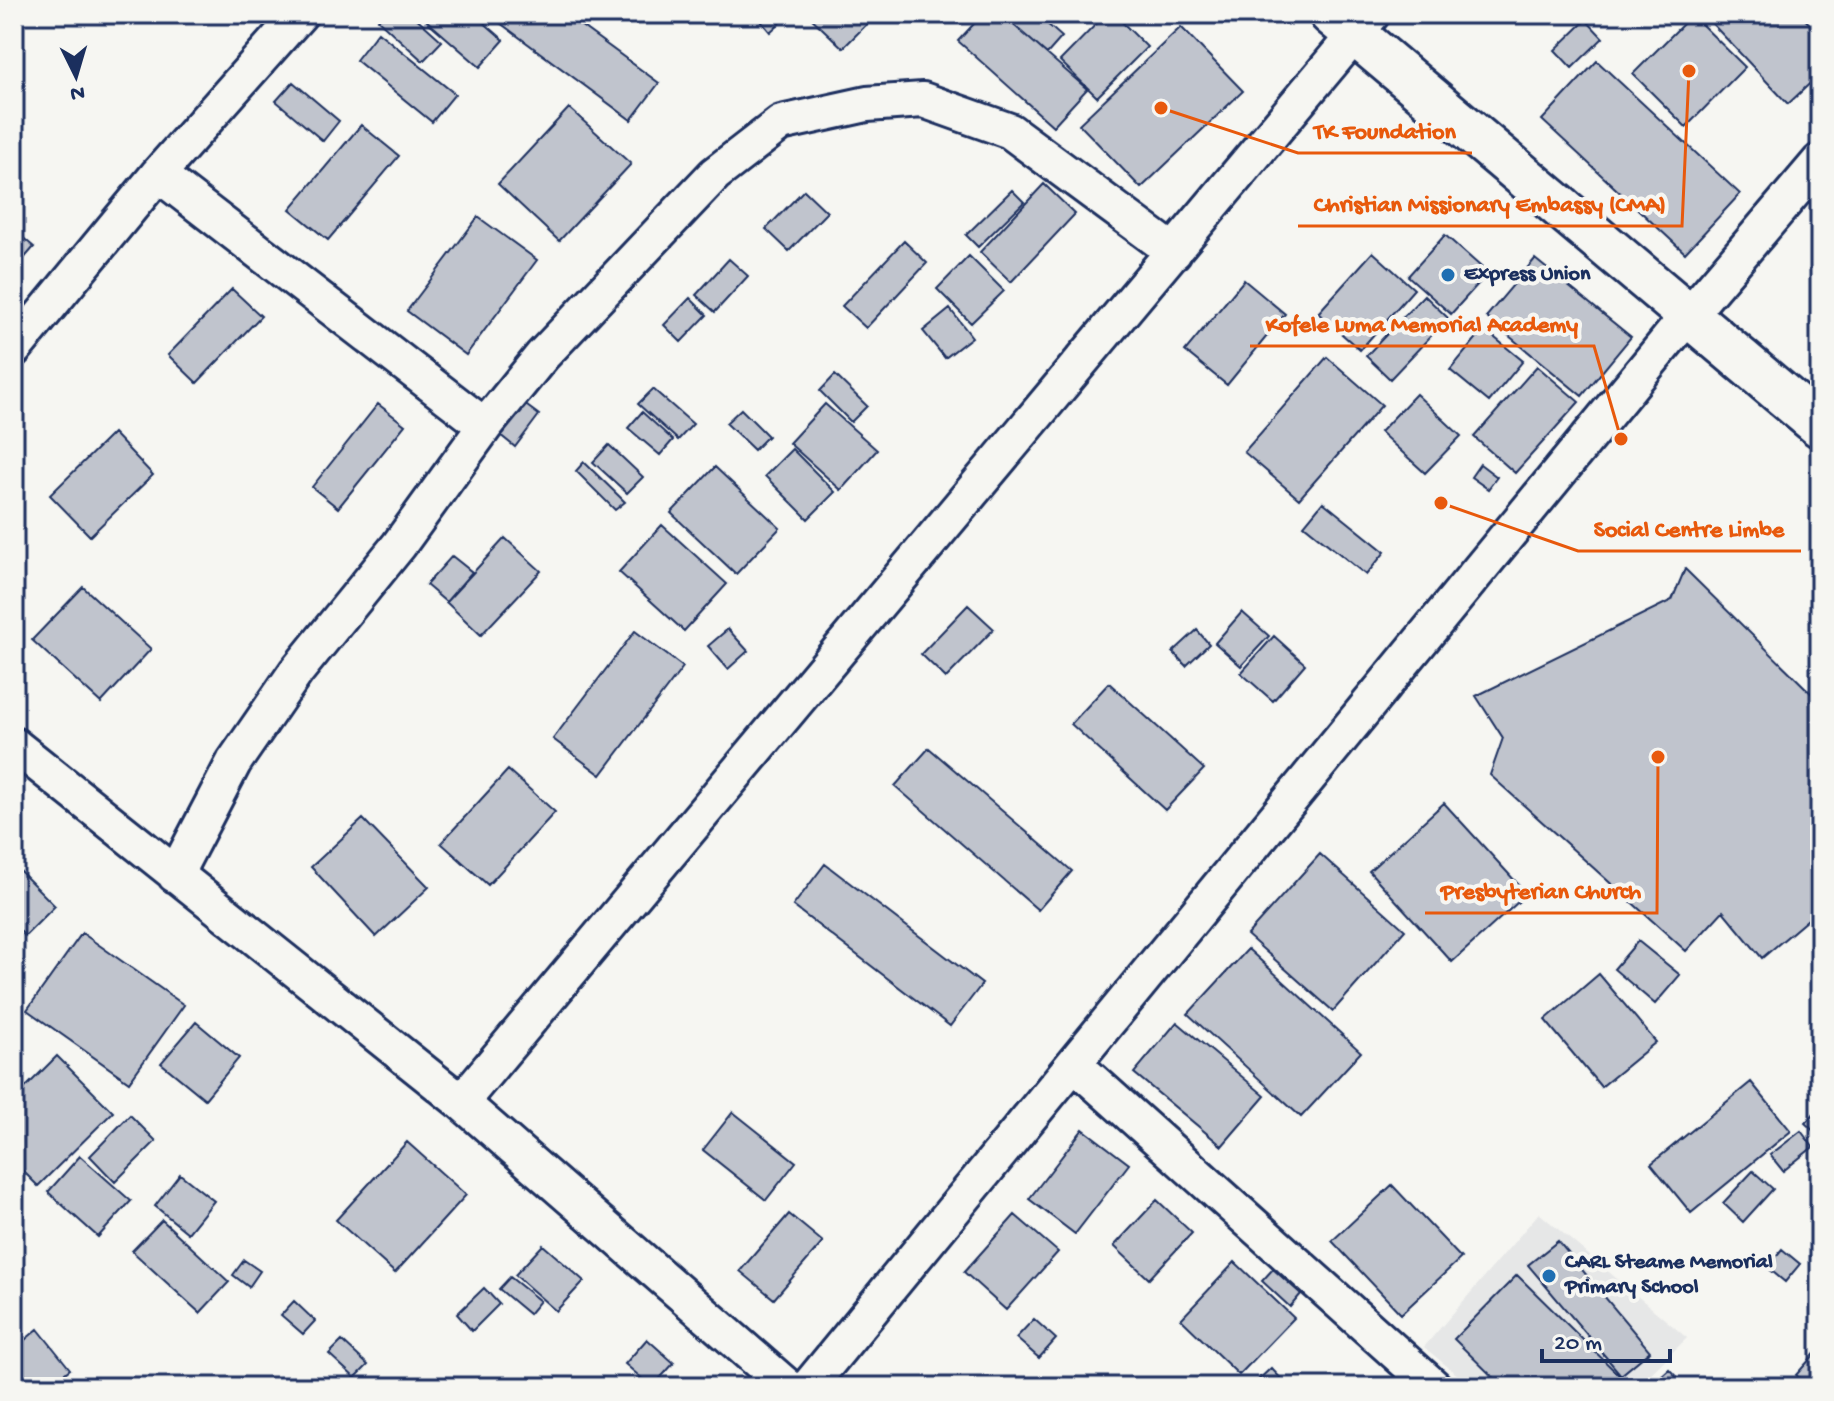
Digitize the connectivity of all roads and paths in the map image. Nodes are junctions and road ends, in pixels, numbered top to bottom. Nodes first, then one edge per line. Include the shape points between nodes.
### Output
1 (300, 14) edge
2 (1353, 21) edge
3 (1820, 161) edge
4 (158, 174) junction
5 (1174, 252) junction
6 (1689, 315) junction
7 (14, 349) edge
8 (485, 426) junction
9 (1820, 426) edge
10 (14, 745) edge
11 (175, 875) junction
12 (1074, 1064) junction
13 (461, 1102) junction
14 (788, 1387) edge
15 (808, 1387) edge
16 (1434, 1387) edge

1 - 4 street
2 - 5 street
2 - 6 street
3 - 6 street
4 - 7 street
4 - 8 street
5 - 8 street via 1010,131 923,100 867,104 781,123 715,174 542,356
5 - 13 street
6 - 9 street
6 - 12 street
8 - 11 street via 399,545 296,672 234,762
10 - 11 street
11 - 13 street
12 - 15 street
12 - 16 street
13 - 14 street

